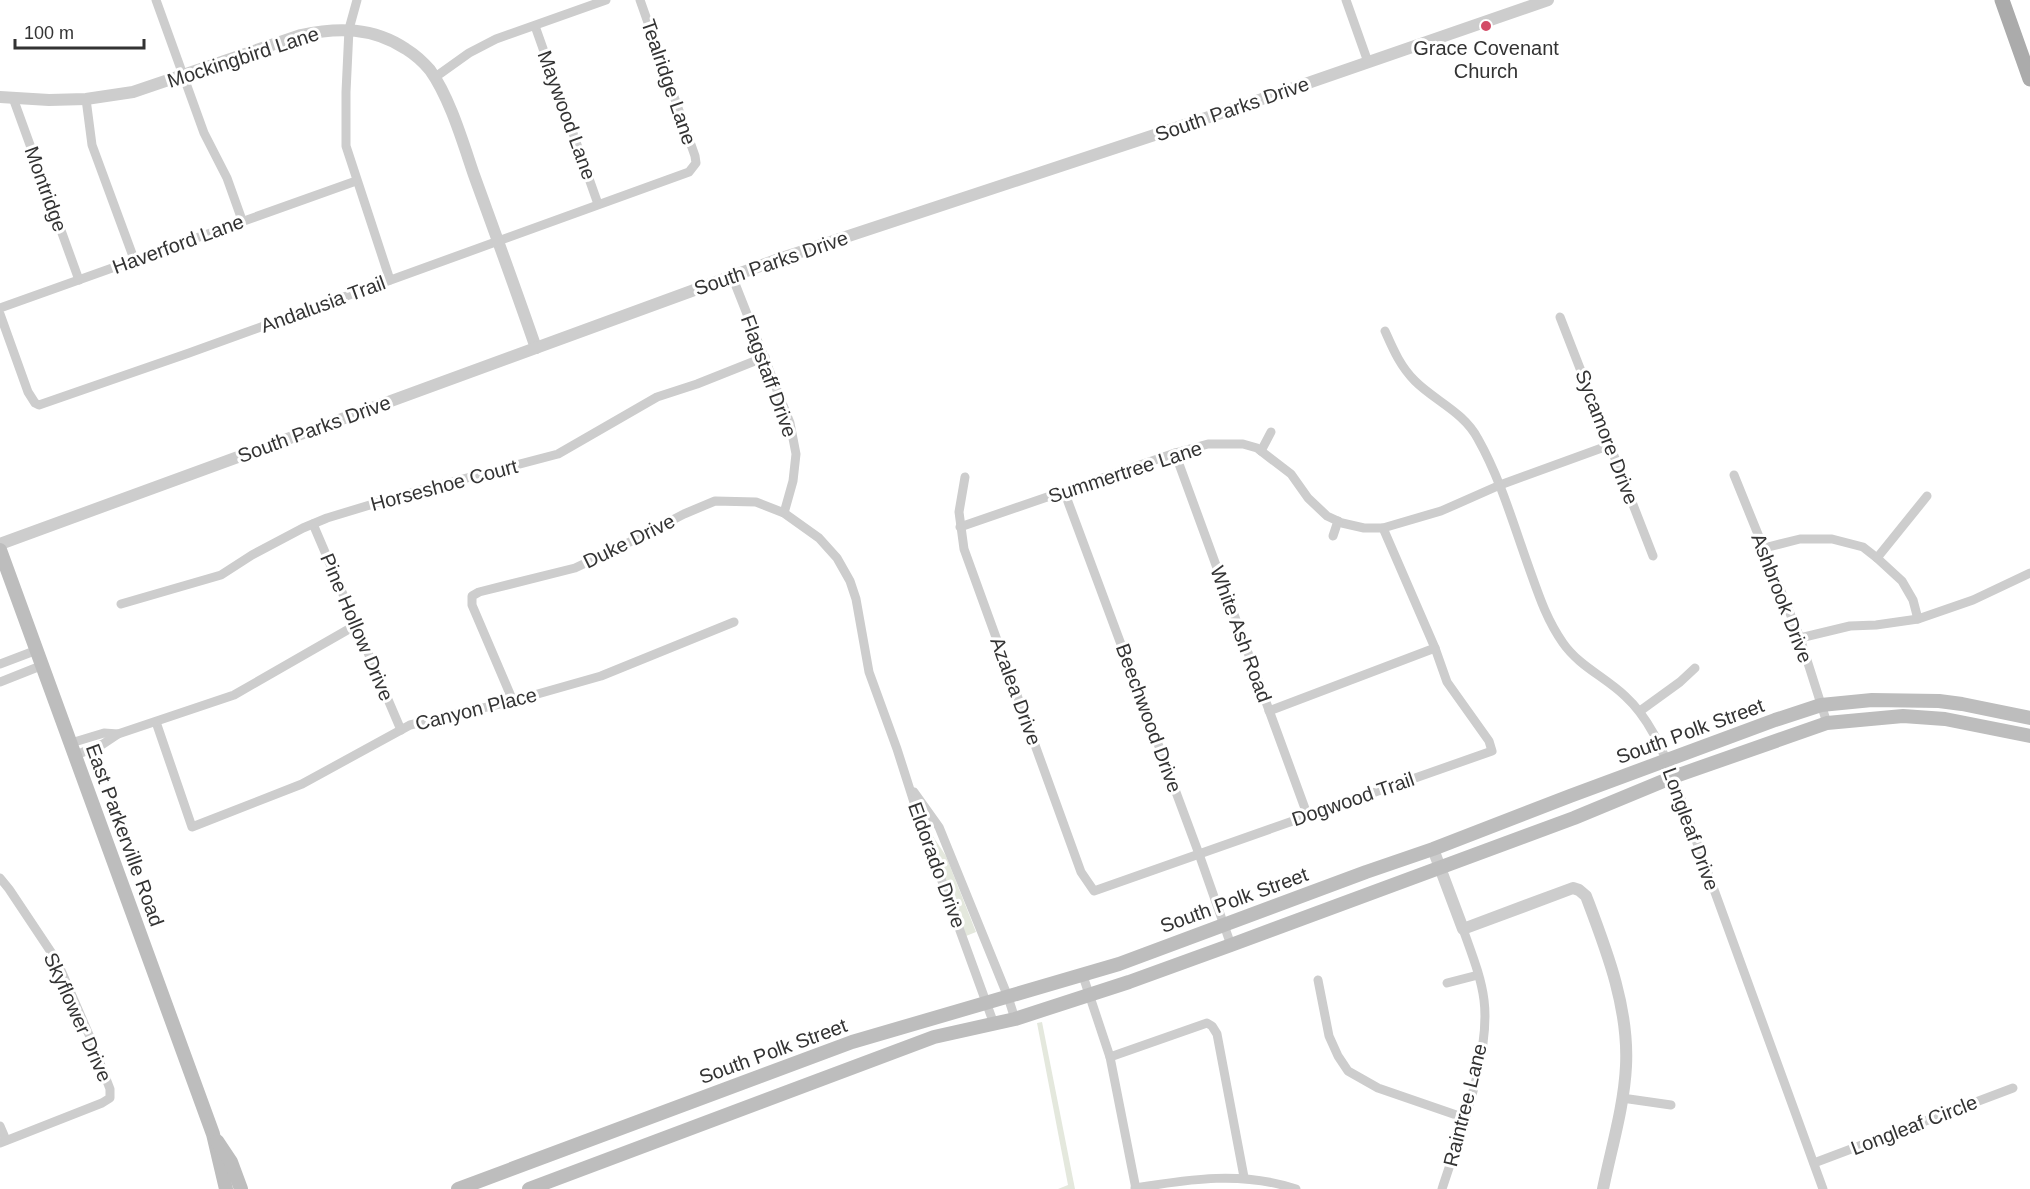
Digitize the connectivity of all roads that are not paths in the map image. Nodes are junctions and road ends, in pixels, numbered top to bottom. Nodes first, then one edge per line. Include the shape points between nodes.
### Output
1 (156, 0) edge
2 (357, 0) edge
3 (606, 0) edge
4 (640, 0) edge
5 (1346, 0) edge
6 (1548, 0) edge
7 (2002, 0) edge
8 (535, 26) junction
9 (349, 29) junction
10 (1368, 62) junction
11 (183, 76) junction
12 (434, 78) junction
13 (2030, 79) edge
14 (0, 97) edge
15 (14, 98) junction
16 (86, 99) junction
17 (696, 164) joint
18 (356, 181) junction
19 (598, 204) junction
20 (242, 220) junction
21 (498, 240) junction
22 (134, 259) junction
23 (732, 276) junction
24 (79, 280) junction
25 (390, 280) junction
26 (0, 308) edge
27 (0, 314) edge
28 (1560, 317) dead end
29 (1385, 331) dead end
30 (536, 348) junction
31 (765, 357) junction
32 (1270, 432) dead end
33 (1610, 445) junction
34 (1261, 451) junction
35 (1175, 453) junction
36 (1734, 475) dead end
37 (965, 477) dead end
38 (1500, 485) junction
39 (1064, 491) junction
40 (1927, 496) dead end
41 (784, 513) junction
42 (1338, 521) junction
43 (313, 524) junction
44 (960, 527) junction
45 (1383, 528) junction
46 (1333, 536) dead end
47 (0, 544) edge
48 (1764, 548) junction
49 (0, 550) edge
50 (1653, 556) dead end
51 (1877, 558) junction
52 (2030, 573) edge
53 (121, 604) dead end
54 (1918, 619) junction
55 (734, 621) dead end
56 (356, 625) junction
57 (1800, 638) junction
58 (1434, 648) junction
59 (37, 650) junction
60 (0, 664) edge
61 (43, 665) junction
62 (1695, 668) dead end
63 (0, 682) edge
64 (513, 700) junction
65 (1821, 705) junction
66 (1269, 711) junction
67 (1640, 711) junction
68 (2030, 718) edge
69 (156, 722) junction
70 (1827, 723) junction
71 (401, 730) junction
72 (2030, 736) edge
73 (73, 749) junction
74 (1667, 761) junction
75 (1673, 777) junction
76 (908, 785) junction
77 (1307, 814) junction
78 (1433, 849) junction
79 (1199, 854) junction
80 (1440, 867) junction
81 (0, 878) edge
82 (1102, 888) joint
83 (1223, 926) junction
84 (1463, 929) junction
85 (984, 939) junction
86 (1231, 945) junction
87 (966, 946) junction
88 (1478, 975) junction
89 (1083, 976) junction
90 (1318, 980) dead end
91 (1447, 983) dead end
92 (1088, 995) junction
93 (1008, 997) junction
94 (987, 1003) junction
95 (1015, 1019) junction
96 (993, 1024) junction
97 (1110, 1057) junction
98 (2013, 1088) dead end
99 (1622, 1098) junction
100 (1671, 1105) dead end
101 (1466, 1118) junction
102 (0, 1126) edge
103 (213, 1134) junction
104 (3, 1141) edge
105 (1814, 1163) junction
106 (1244, 1177) junction
107 (226, 1189) edge
108 (241, 1189) edge
109 (458, 1189) edge
110 (530, 1189) edge
111 (1136, 1189) edge
112 (1296, 1189) edge
113 (1442, 1189) edge
114 (1603, 1189) edge
115 (1823, 1189) edge

1 - 11 street
2 - 9 street
3 - 8 street
4 - 17 street, Tealridge Lane
5 - 10 street
6 - 10 street, South Parks Drive
7 - 13 main road
8 - 12 street via 496,39
8 - 19 street, Maywood Lane
9 - 11 street, Mockingbird Lane via 301,35
9 - 12 street, Mockingbird Lane via 406,49
9 - 18 street via 346,146
10 - 23 street, South Parks Drive
11 - 16 street, Mockingbird Lane via 133,92
11 - 20 street
12 - 21 street, Mockingbird Lane via 462,140
14 - 15 street, Mockingbird Lane
15 - 16 street, Mockingbird Lane
15 - 24 street, Montridge
16 - 22 street via 92,145
17 - 19 street, Andalusia Trail via 689,172
18 - 20 street, Haverford Lane
18 - 25 street
19 - 21 street, Andalusia Trail
20 - 22 street, Haverford Lane
21 - 25 street, Andalusia Trail
21 - 30 street, Mockingbird Lane
22 - 24 street, Haverford Lane
23 - 30 street, South Parks Drive
23 - 31 street, Flagstaff Drive
24 - 26 street, Haverford Lane
25 - 27 street, Andalusia Trail via 39,405 28,392
28 - 33 street, Sycamore Drive
29 - 38 street, Longleaf Drive via 1399,362 1416,382 1454,411 1478,437
30 - 47 street, South Parks Drive
31 - 41 street, Flagstaff Drive via 790,423 796,454
31 - 43 street, Horseshoe Court via 657,397 558,454 406,494
32 - 34 street
33 - 38 street, Summertree Lane
33 - 50 street, Sycamore Drive
34 - 35 street, Summertree Lane via 1243,444 1208,444
34 - 42 street, Summertree Lane via 1291,474 1327,516
35 - 39 street, Summertree Lane
35 - 66 street, White Ash Road
36 - 48 street, Ashbrook Drive
37 - 44 street, Azalea Drive via 958,512
38 - 45 street, Summertree Lane via 1441,511
38 - 67 street, Longleaf Drive via 1546,616 1578,661
39 - 44 street, Summertree Lane
39 - 79 street, Beechwood Drive
40 - 51 street
41 - 64 street, Duke Drive via 756,502 715,501 575,568 472,596 472,605
41 - 76 street, Eldorado Drive via 819,538 850,580 869,672
42 - 45 street, Summertree Lane
42 - 46 street
43 - 53 street, Horseshoe Court via 220,575
43 - 56 street, Pine Hollow Drive
44 - 82 street, Azalea Drive via 981,598 1081,872 1094,891
45 - 58 street
48 - 51 street via 1800,539 1832,539 1863,547
48 - 57 street, Ashbrook Drive
49 - 59 main road, East Parkerville Road
51 - 54 street via 1902,581
52 - 54 street via 1973,600
54 - 57 street via 1850,626
55 - 64 street, Canyon Place via 601,676
56 - 69 street via 234,696
56 - 71 street, Pine Hollow Drive
57 - 65 street, Ashbrook Drive
58 - 66 street
58 - 77 street, Dogwood Trail via 1447,682 1492,751
59 - 60 street
59 - 61 main road, East Parkerville Road
61 - 63 street
61 - 73 main road, East Parkerville Road
62 - 67 street
64 - 71 street, Canyon Place
65 - 68 main road, South Polk Street via 1872,700 1939,701
65 - 70 street, Ashbrook Drive
65 - 74 main road, South Polk Street
66 - 77 street, White Ash Road
67 - 74 street, Longleaf Drive
69 - 71 street, Canyon Place via 192,827 302,784
69 - 73 street via 118,734 104,733
70 - 72 main road, South Polk Street via 1903,716 1945,719
70 - 75 main road, South Polk Street
73 - 103 main road, East Parkerville Road
74 - 75 street, Longleaf Drive
74 - 78 main road, South Polk Street
75 - 80 main road, South Polk Street
75 - 105 street, Longleaf Drive
76 - 85 street, Eldorado Drive via 939,827
76 - 87 street, Eldorado Drive
77 - 79 street, Dogwood Trail
78 - 80 street, Raintree Lane
78 - 83 main road, South Polk Street
79 - 82 street, Dogwood Trail
79 - 83 street, Beechwood Drive
80 - 84 street, Raintree Lane
80 - 86 main road, South Polk Street
81 - 104 street, Skyflower Drive via 57,961 110,1089 110,1098 102,1103
83 - 86 street, Beechwood Drive
83 - 89 main road, South Polk Street
84 - 88 street, Raintree Lane
84 - 99 street via 1573,888 1586,896 1622,1010 1626,1065
85 - 87 street, Eldorado Drive
85 - 93 street, Eldorado Drive
86 - 92 main road, South Polk Street
87 - 94 street, Eldorado Drive
88 - 91 street
88 - 101 street, Raintree Lane via 1485,1017 1481,1058
89 - 92 street
89 - 93 main road, South Polk Street
90 - 101 street via 1329,1036 1347,1071 1378,1088
92 - 95 main road, South Polk Street
92 - 97 street
93 - 94 main road, South Polk Street
93 - 95 street, Eldorado Drive
94 - 96 street, Eldorado Drive
94 - 109 main road, South Polk Street via 852,1042
95 - 96 main road, South Polk Street
96 - 110 main road, South Polk Street via 933,1037
97 - 106 street via 1207,1023 1212,1026 1217,1034
97 - 111 street
98 - 105 street, Longleaf Circle
99 - 100 street
99 - 114 street
101 - 113 street, Raintree Lane
102 - 104 street
103 - 107 main road, East Parkerville Road
103 - 108 main road, East Parkerville Road via 231,1162
105 - 115 street, Longleaf Drive
106 - 111 street via 1188,1179
106 - 112 street

